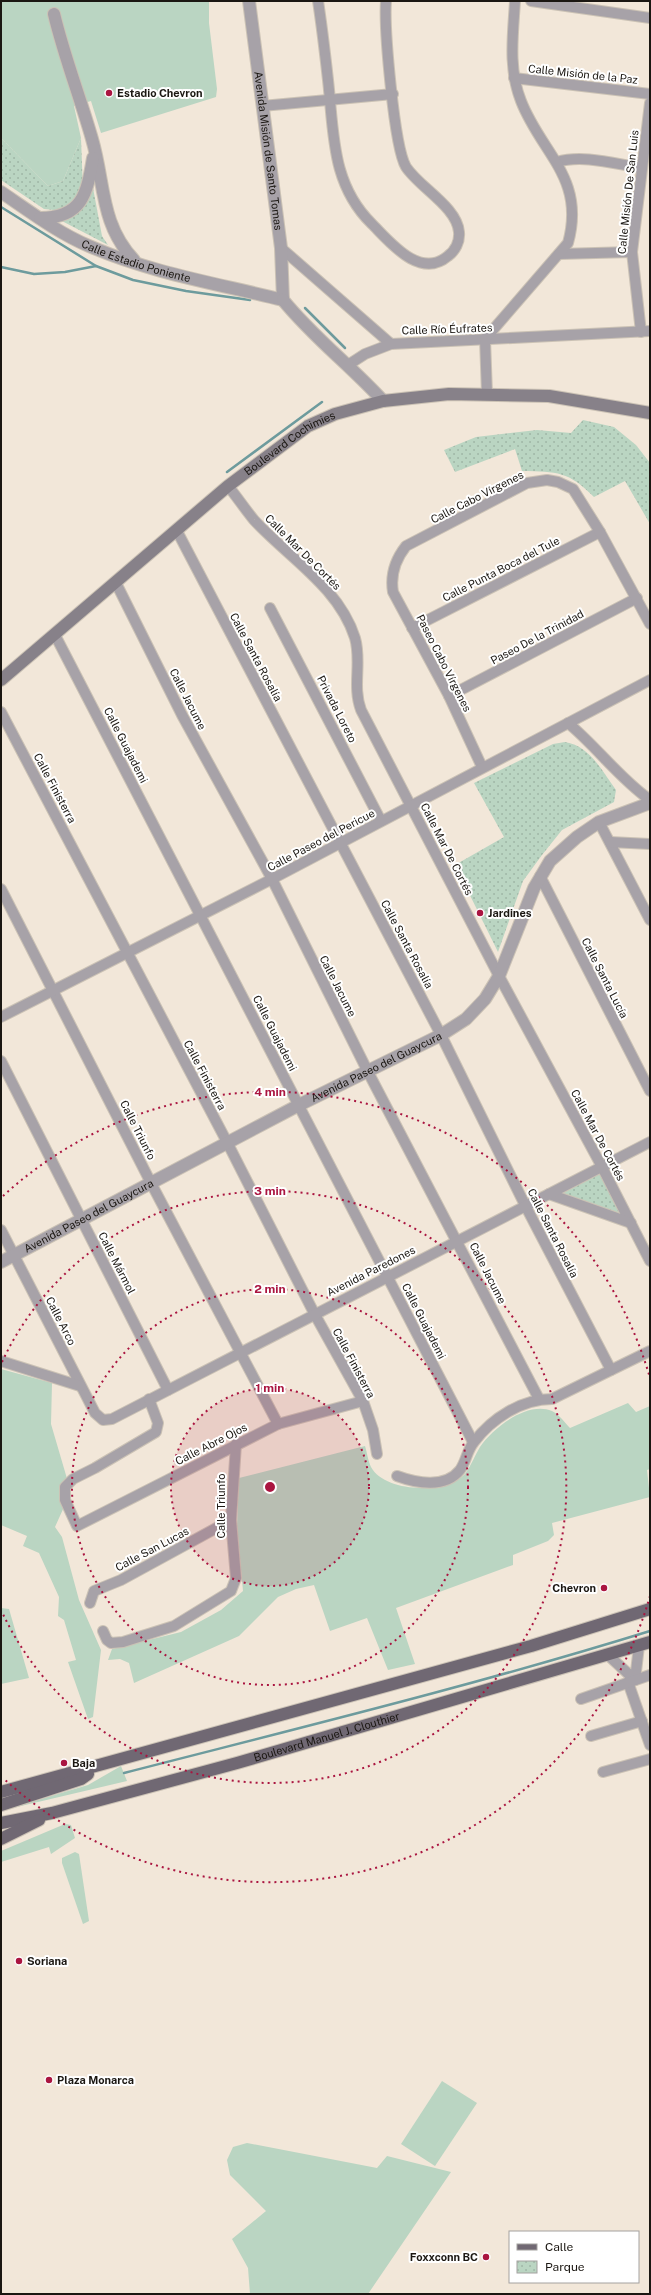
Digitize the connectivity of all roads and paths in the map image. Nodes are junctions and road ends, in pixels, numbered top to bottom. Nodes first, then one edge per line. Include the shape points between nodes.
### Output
1 (249, 1) edge
2 (318, 1) edge
3 (386, 1) edge
4 (515, 1) edge
5 (531, 1) edge
6 (54, 14) dead end
7 (650, 18) edge
8 (514, 78) junction
9 (393, 94) junction
10 (650, 94) edge
11 (330, 100) junction
12 (650, 103) edge
13 (262, 106) junction
14 (95, 149) junction
15 (557, 162) junction
16 (641, 168) junction
17 (1, 192) edge
18 (39, 218) junction
19 (281, 248) junction
20 (632, 252) junction
21 (559, 254) junction
22 (136, 263) junction
23 (284, 300) junction
24 (646, 332) edge
25 (485, 340) junction
26 (391, 344) junction
27 (348, 365) junction
28 (487, 394) junction
29 (383, 401) junction
30 (650, 413) edge
31 (228, 486) junction
32 (177, 532) junction
33 (600, 532) junction
34 (394, 567) joint
35 (116, 583) junction
36 (636, 598) junction
37 (270, 608) dead end
38 (650, 624) edge
39 (412, 628) junction
40 (55, 635) junction
41 (1, 680) edge
42 (650, 680) edge
43 (449, 696) junction
44 (1, 712) edge
45 (568, 723) junction
46 (482, 768) junction
47 (650, 800) edge
48 (650, 803) edge
49 (411, 806) junction
50 (381, 822) junction
51 (599, 822) junction
52 (610, 842) junction
53 (339, 843) junction
54 (650, 844) edge
55 (540, 876) junction
56 (272, 879) junction
57 (1, 888) edge
58 (201, 916) junction
59 (650, 920) edge
60 (128, 953) junction
61 (499, 976) junction
62 (54, 990) junction
63 (1, 1017) edge
64 (441, 1035) junction
65 (1, 1061) edge
66 (367, 1070) junction
67 (650, 1091) edge
68 (299, 1105) junction
69 (650, 1142) edge
70 (228, 1144) junction
71 (602, 1167) junction
72 (151, 1183) junction
73 (549, 1194) junction
74 (525, 1205) junction
75 (82, 1220) junction
76 (631, 1223) junction
77 (1, 1230) edge
78 (458, 1240) junction
79 (14, 1255) junction
80 (649, 1259) edge
81 (1, 1262) edge
82 (650, 1270) edge
83 (387, 1276) junction
84 (314, 1313) junction
85 (241, 1351) junction
86 (650, 1351) edge
87 (1, 1361) edge
88 (611, 1370) junction
89 (80, 1386) junction
90 (168, 1390) junction
91 (149, 1399) junction
92 (539, 1399) junction
93 (363, 1402) junction
94 (103, 1420) joint
95 (278, 1424) junction
96 (473, 1442) junction
97 (236, 1444) junction
98 (377, 1454) dead end
99 (397, 1476) dead end
100 (231, 1520) junction
101 (90, 1603) dead end
102 (650, 1610) edge
103 (103, 1631) dead end
104 (644, 1644) edge
105 (608, 1655) junction
106 (650, 1675) edge
107 (632, 1681) junction
108 (581, 1699) dead end
109 (642, 1721) junction
110 (591, 1736) dead end
111 (650, 1745) edge
112 (650, 1759) edge
113 (98, 1766) junction
114 (603, 1772) dead end
115 (1, 1792) edge
116 (1, 1806) edge
117 (52, 1814) junction
118 (1, 1823) edge
119 (1, 1839) edge

1 - 13 street, Avenida Misión de Santo Tomas
2 - 11 street
3 - 9 street via 385,19
4 - 8 street via 511,52
5 - 7 street
6 - 14 street
8 - 10 street, Calle Misión de la Paz
8 - 15 street via 521,101
9 - 11 street
9 - 11 street via 401,155 410,171 451,213 457,223 458,241 454,250 438,262 414,261 404,255 358,210 349,196 337,165
11 - 13 street
12 - 16 street, Calle Misión De San Luis
13 - 19 street, Avenida Misión de Santo Tomas
14 - 18 street via 89,184 83,199 63,215
14 - 22 street via 105,206 114,232
15 - 16 street via 567,159 593,160
15 - 21 street via 570,191 572,204 572,227 568,243
16 - 20 street, Calle Misión De San Luis
17 - 18 street, Calle Estadio Poniente
18 - 22 street, Calle Estadio Poniente via 89,246
19 - 23 street, Avenida Misión de Santo Tomas
19 - 26 street, Calle Río Éufrates
20 - 21 street
20 - 24 street, Calle Misión De San Luis
21 - 25 street
22 - 23 street, Calle Estadio Poniente via 194,280
23 - 27 street via 300,320
24 - 25 street, Calle Río Éufrates
25 - 26 street, Calle Río Éufrates
25 - 28 street
26 - 27 street via 365,354
27 - 29 street
28 - 29 main road, Boulevard Cochimies via 450,394
28 - 30 main road, Boulevard Cochimies via 549,396
29 - 31 main road, Boulevard Cochimies via 335,414 308,426
31 - 32 main road, Boulevard Cochimies
31 - 49 street, Calle Mar De Cortés via 254,520 326,590 344,614 355,638 358,701
32 - 35 main road, Boulevard Cochimies
32 - 53 street, Calle Santa Rosalía
33 - 34 street, Calle Cabo Vírgenes via 573,489 558,482 537,481 527,483 406,546
33 - 36 street, Calle Cabo Vírgenes
33 - 39 street, Calle Punta Boca del Tule
34 - 39 street, Paseo Cabo Vírgenes via 393,592
35 - 40 main road, Boulevard Cochimies
35 - 56 street, Calle Jacume via 182,715
36 - 38 street, Calle Cabo Vírgenes
36 - 43 street, Paseo De la Trinidad
37 - 50 street, Privada Loreto
39 - 43 street, Paseo Cabo Vírgenes
40 - 41 main road, Boulevard Cochimies
40 - 58 street, Calle Guajademi
42 - 45 street, Calle Paseo del Pericue
43 - 46 street, Paseo Cabo Vírgenes
44 - 60 street, Calle Finisterra
45 - 46 street, Calle Paseo del Pericue
45 - 47 street via 583,735 632,787
46 - 49 street, Calle Paseo del Pericue
48 - 51 street, Avenida Paseo del Guaycura
49 - 50 street, Calle Paseo del Pericue
49 - 61 street, Calle Mar De Cortés
50 - 53 street, Calle Paseo del Pericue
51 - 52 street
51 - 55 street, Avenida Paseo del Guaycura via 562,849
52 - 54 street
52 - 59 street
53 - 56 street, Calle Paseo del Pericue
53 - 64 street, Calle Santa Rosalía
55 - 61 street, Avenida Paseo del Guaycura
55 - 67 street, Calle Santa Lucía
56 - 58 street, Calle Paseo del Pericue
56 - 66 street, Calle Jacume
57 - 62 street, Calle Triunfo
58 - 60 street, Calle Paseo del Pericue
58 - 68 street, Calle Guajademi
60 - 62 street, Calle Paseo del Pericue
60 - 70 street, Calle Finisterra
61 - 64 street, Avenida Paseo del Guaycura via 476,1010
61 - 71 street, Calle Mar De Cortés
62 - 63 street, Calle Paseo del Pericue
62 - 72 street, Calle Triunfo
64 - 66 street, Avenida Paseo del Guaycura
64 - 74 street, Calle Santa Rosalía
65 - 75 street, Calle Mármol
66 - 68 street, Avenida Paseo del Guaycura
66 - 78 street, Calle Jacume
68 - 70 street, Avenida Paseo del Guaycura
68 - 83 street, Calle Guajademi
69 - 71 street, Avenida Paredones
70 - 72 street, Avenida Paseo del Guaycura
70 - 84 street, Calle Finisterra
71 - 73 street, Avenida Paredones
71 - 76 street, Calle Mar De Cortés
72 - 75 street, Avenida Paseo del Guaycura
72 - 85 street, Calle Triunfo
73 - 74 street, Avenida Paredones
73 - 76 street
74 - 78 street, Avenida Paredones
74 - 88 street, Calle Santa Rosalía
75 - 79 street, Avenida Paseo del Guaycura
75 - 90 street, Calle Mármol
76 - 80 street, Calle Mar De Cortés
77 - 79 street, Calle Arco
78 - 83 street, Avenida Paredones
78 - 92 street, Calle Jacume
79 - 81 street, Avenida Paseo del Guaycura
79 - 89 street, Calle Arco
80 - 82 street, Calle Mar De Cortés
83 - 84 street, Avenida Paredones
83 - 96 street, Calle Guajademi
84 - 85 street, Avenida Paredones
84 - 93 street, Calle Finisterra
85 - 90 street, Avenida Paredones
85 - 95 street, Calle Triunfo
86 - 88 street
87 - 89 street
88 - 92 street via 552,1399
89 - 94 street, Calle Arco via 95,1414
90 - 91 street, Avenida Paredones
91 - 94 street, Avenida Paredones via 117,1417
91 - 97 street, Calle Abre Ojos via 158,1423 156,1432 68,1482 64,1491 77,1526
92 - 96 street via 505,1413
93 - 95 street, Calle Abre Ojos
93 - 98 street, Calle Finisterra via 373,1430
95 - 97 street, Calle Abre Ojos
96 - 99 street via 460,1470 444,1481 419,1483
97 - 100 street, Calle Triunfo
100 - 101 street, Calle San Lucas via 121,1580 94,1591
100 - 103 street, Calle Triunfo via 236,1578 231,1591 174,1626 111,1643
102 - 113 main road via 531,1646
104 - 105 main road, Boulevard Manuel J. Clouthier
104 - 107 street
105 - 107 street
105 - 117 main road, Boulevard Manuel J. Clouthier
106 - 107 street
107 - 108 street
107 - 109 street
109 - 110 street
109 - 111 street
112 - 114 street
113 - 115 main road
113 - 116 main road via 81,1778
117 - 118 main road, Boulevard Manuel J. Clouthier
117 - 119 main road

